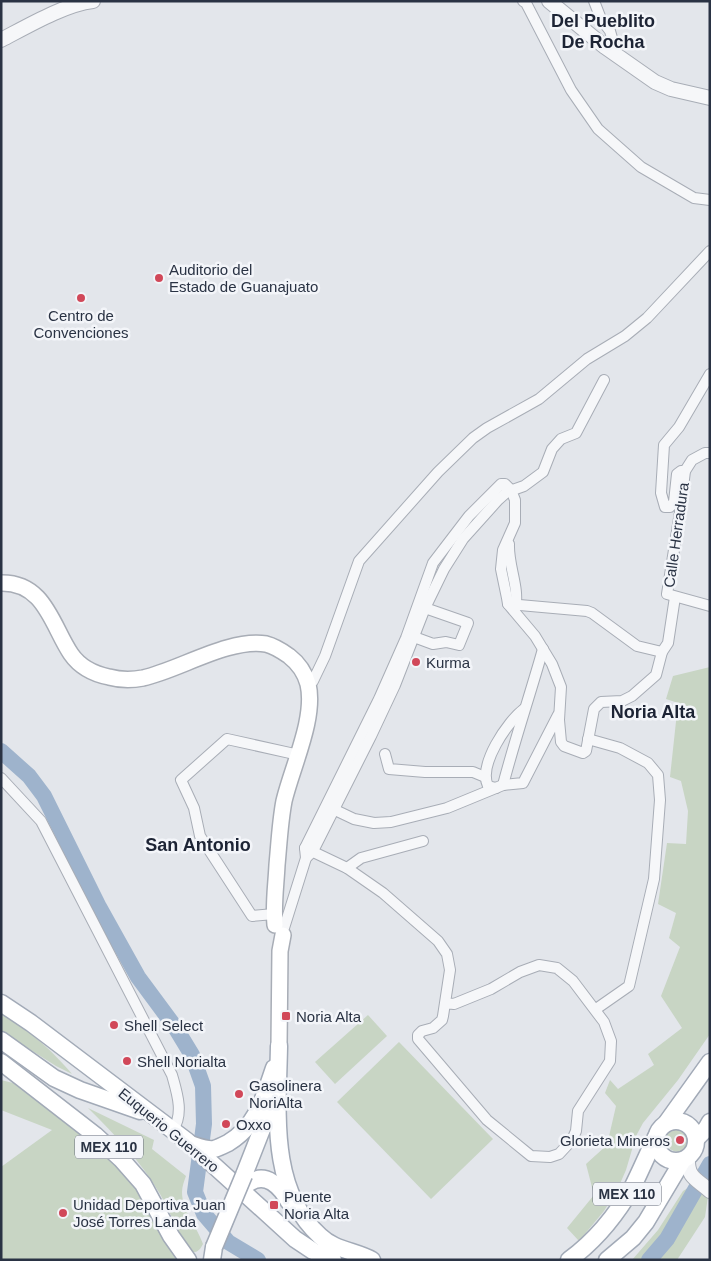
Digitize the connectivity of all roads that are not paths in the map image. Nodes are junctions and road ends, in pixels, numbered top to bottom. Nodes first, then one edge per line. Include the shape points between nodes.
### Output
1 (93, 1) edge
2 (523, 1) edge
3 (549, 1) edge
4 (594, 1) edge
5 (1, 40) edge
6 (605, 47) junction
7 (710, 98) edge
8 (710, 200) edge
9 (710, 250) edge
10 (710, 374) edge
11 (604, 380) dead end
12 (710, 453) edge
13 (685, 471) junction
14 (511, 490) junction
15 (1, 584) edge
16 (675, 597) junction
17 (513, 606) junction
18 (710, 606) edge
19 (425, 608) junction
20 (414, 637) junction
21 (543, 649) junction
22 (662, 652) junction
23 (308, 685) junction
24 (526, 707) junction
25 (560, 712) junction
26 (588, 739) junction
27 (385, 754) dead end
28 (299, 755) junction
29 (486, 777) junction
30 (1, 778) edge
31 (499, 787) junction
32 (333, 809) junction
33 (423, 841) dead end
34 (308, 852) junction
35 (347, 868) junction
36 (278, 931) junction
37 (1, 1003) edge
38 (444, 1003) junction
39 (596, 1010) junction
40 (1, 1040) edge
41 (278, 1054) junction
42 (1, 1062) edge
43 (710, 1062) edge
44 (8, 1070) edge
45 (157, 1117) junction
46 (667, 1122) junction
47 (710, 1122) edge
48 (173, 1130) junction
49 (656, 1136) junction
50 (697, 1138) junction
51 (213, 1157) junction
52 (685, 1159) junction
53 (247, 1179) junction
54 (709, 1190) edge
55 (295, 1239) junction
56 (333, 1252) edge
57 (213, 1253) edge
58 (188, 1260) edge
59 (322, 1260) edge
60 (372, 1260) edge
61 (569, 1260) edge
62 (607, 1260) edge

1 - 5 street via 60,11
2 - 8 street via 571,90 598,129 641,167 694,198
3 - 6 street
4 - 6 street via 612,38
6 - 7 street via 655,82
9 - 23 street via 626,336 588,359 539,399 473,438 438,472 359,561 325,656
10 - 13 street via 679,427 664,445 661,493 665,507 674,502 677,474
11 - 14 street via 576,433 561,439 552,449 543,472 524,486
12 - 13 street, Calle Herradura via 692,460
13 - 16 street, Calle Herradura via 667,594
14 - 17 street via 516,500 515,523 503,550 501,569 504,588
14 - 19 street via 463,539
14 - 34 street via 500,484 469,516 433,563 406,638 376,707 326,804
15 - 23 main road via 31,592 44,603 71,653 93,672 123,680 142,678 251,643 267,644 293,659 306,676
16 - 18 street, Calle Herradura
16 - 22 street, Calle Herradura via 668,643
17 - 21 street
17 - 22 street via 587,611 637,646
19 - 20 street
19 - 20 street via 468,623 459,646 446,642 433,644
20 - 32 street via 371,736
21 - 24 street
21 - 25 street via 561,687
22 - 26 street, Calle Herradura via 656,675 632,696 601,702 594,709
23 - 28 main road via 310,696
24 - 29 street via 508,725 489,759
24 - 31 street
25 - 26 street via 564,746 583,752
25 - 31 street via 523,783
26 - 39 street via 620,748 648,763 658,776 660,800 654,879 629,986
27 - 29 street via 389,769 473,772
28 - 36 main road via 280,823 273,906
28 - 36 street via 227,739 181,780 194,808 200,836 252,916
29 - 31 street via 488,786
30 - 48 street via 42,821 172,1075 180,1107
31 - 32 street via 447,808 391,822 374,824
32 - 34 street
33 - 35 street via 361,858
34 - 35 street
34 - 36 street
35 - 38 street via 383,893 438,941 447,954 450,970
36 - 41 main road
37 - 45 main road, Euquerio Guerrero
38 - 39 street via 454,1004 539,964 557,968 573,981
38 - 39 street via 442,1020 433,1028 422,1031 418,1039 487,1120 531,1156 550,1157 559,1154 572,1140 578,1111 610,1061 611,1041
40 - 45 main road via 54,1078
41 - 51 main road via 252,1122
41 - 53 main road via 273,1101
41 - 56 main road via 279,1137 285,1176 306,1219
42 - 44 main road, MEX 110
43 - 46 main road, MEX 110
44 - 58 main road, MEX 110 via 121,1158 143,1184
45 - 48 main road, Euquerio Guerrero
46 - 49 main road, MEX 110
46 - 50 main road via 683,1122 692,1128
47 - 50 main road, MEX 110
48 - 51 main road, Euquerio Guerrero
49 - 52 main road via 660,1154 671,1161
49 - 61 main road, MEX 110 via 633,1186 601,1231
50 - 52 main road, MEX 110 via 695,1149
51 - 55 main road, Euquerio Guerrero
52 - 54 street via 687,1169
52 - 62 main road, MEX 110 via 646,1222
53 - 56 main road via 261,1178 273,1183 286,1195 297,1219 312,1238
53 - 57 main road, bridge via 225,1219
55 - 56 main road, Euquerio Guerrero via 313,1251
55 - 59 main road
56 - 60 main road

